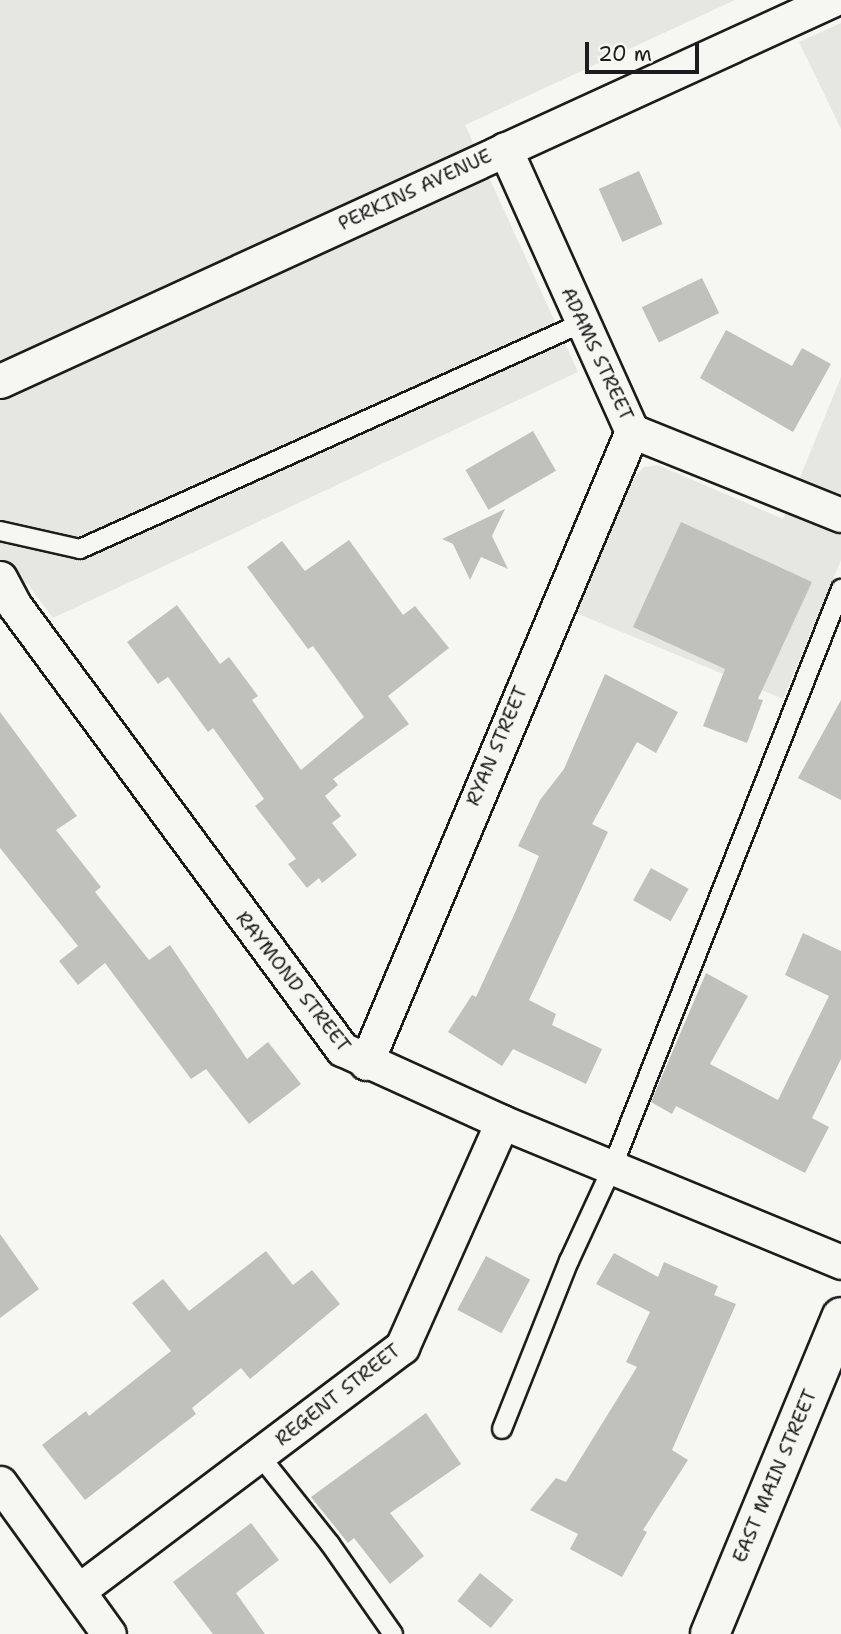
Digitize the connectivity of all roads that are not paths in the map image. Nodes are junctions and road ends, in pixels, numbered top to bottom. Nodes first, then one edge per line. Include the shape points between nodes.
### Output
1 (832, 0) edge
2 (505, 149) junction
3 (582, 323) junction
4 (0, 381) edge
5 (632, 431) junction
6 (841, 515) edge
7 (0, 531) edge
8 (0, 578) edge
9 (841, 589) edge
10 (366, 1063) junction
11 (502, 1122) junction
12 (612, 1168) junction
13 (841, 1262) edge
14 (841, 1317) edge
15 (502, 1429) dead end
16 (260, 1456) junction
17 (0, 1483) edge
18 (78, 1591) junction
19 (109, 1634) edge
20 (393, 1634) edge
21 (710, 1634) edge

1 - 2 street, PERKINS AVENUE
2 - 3 street, ADAMS STREET
2 - 4 street, PERKINS AVENUE
3 - 5 street, ADAMS STREET
3 - 7 lane via 80,549
5 - 6 street, ADAMS STREET
5 - 10 street, RYAN STREET
8 - 10 street, RAYMOND STREET via 15,606 289,983 342,1049
9 - 12 lane
10 - 11 street, RAYMOND STREET
11 - 12 street, RAYMOND STREET
11 - 16 street, REGENT STREET via 402,1347
12 - 13 street, RAYMOND STREET
12 - 15 lane via 569,1261
14 - 21 main road, EAST MAIN STREET
16 - 18 street, REGENT STREET
16 - 20 lane
17 - 18 street
18 - 19 street

